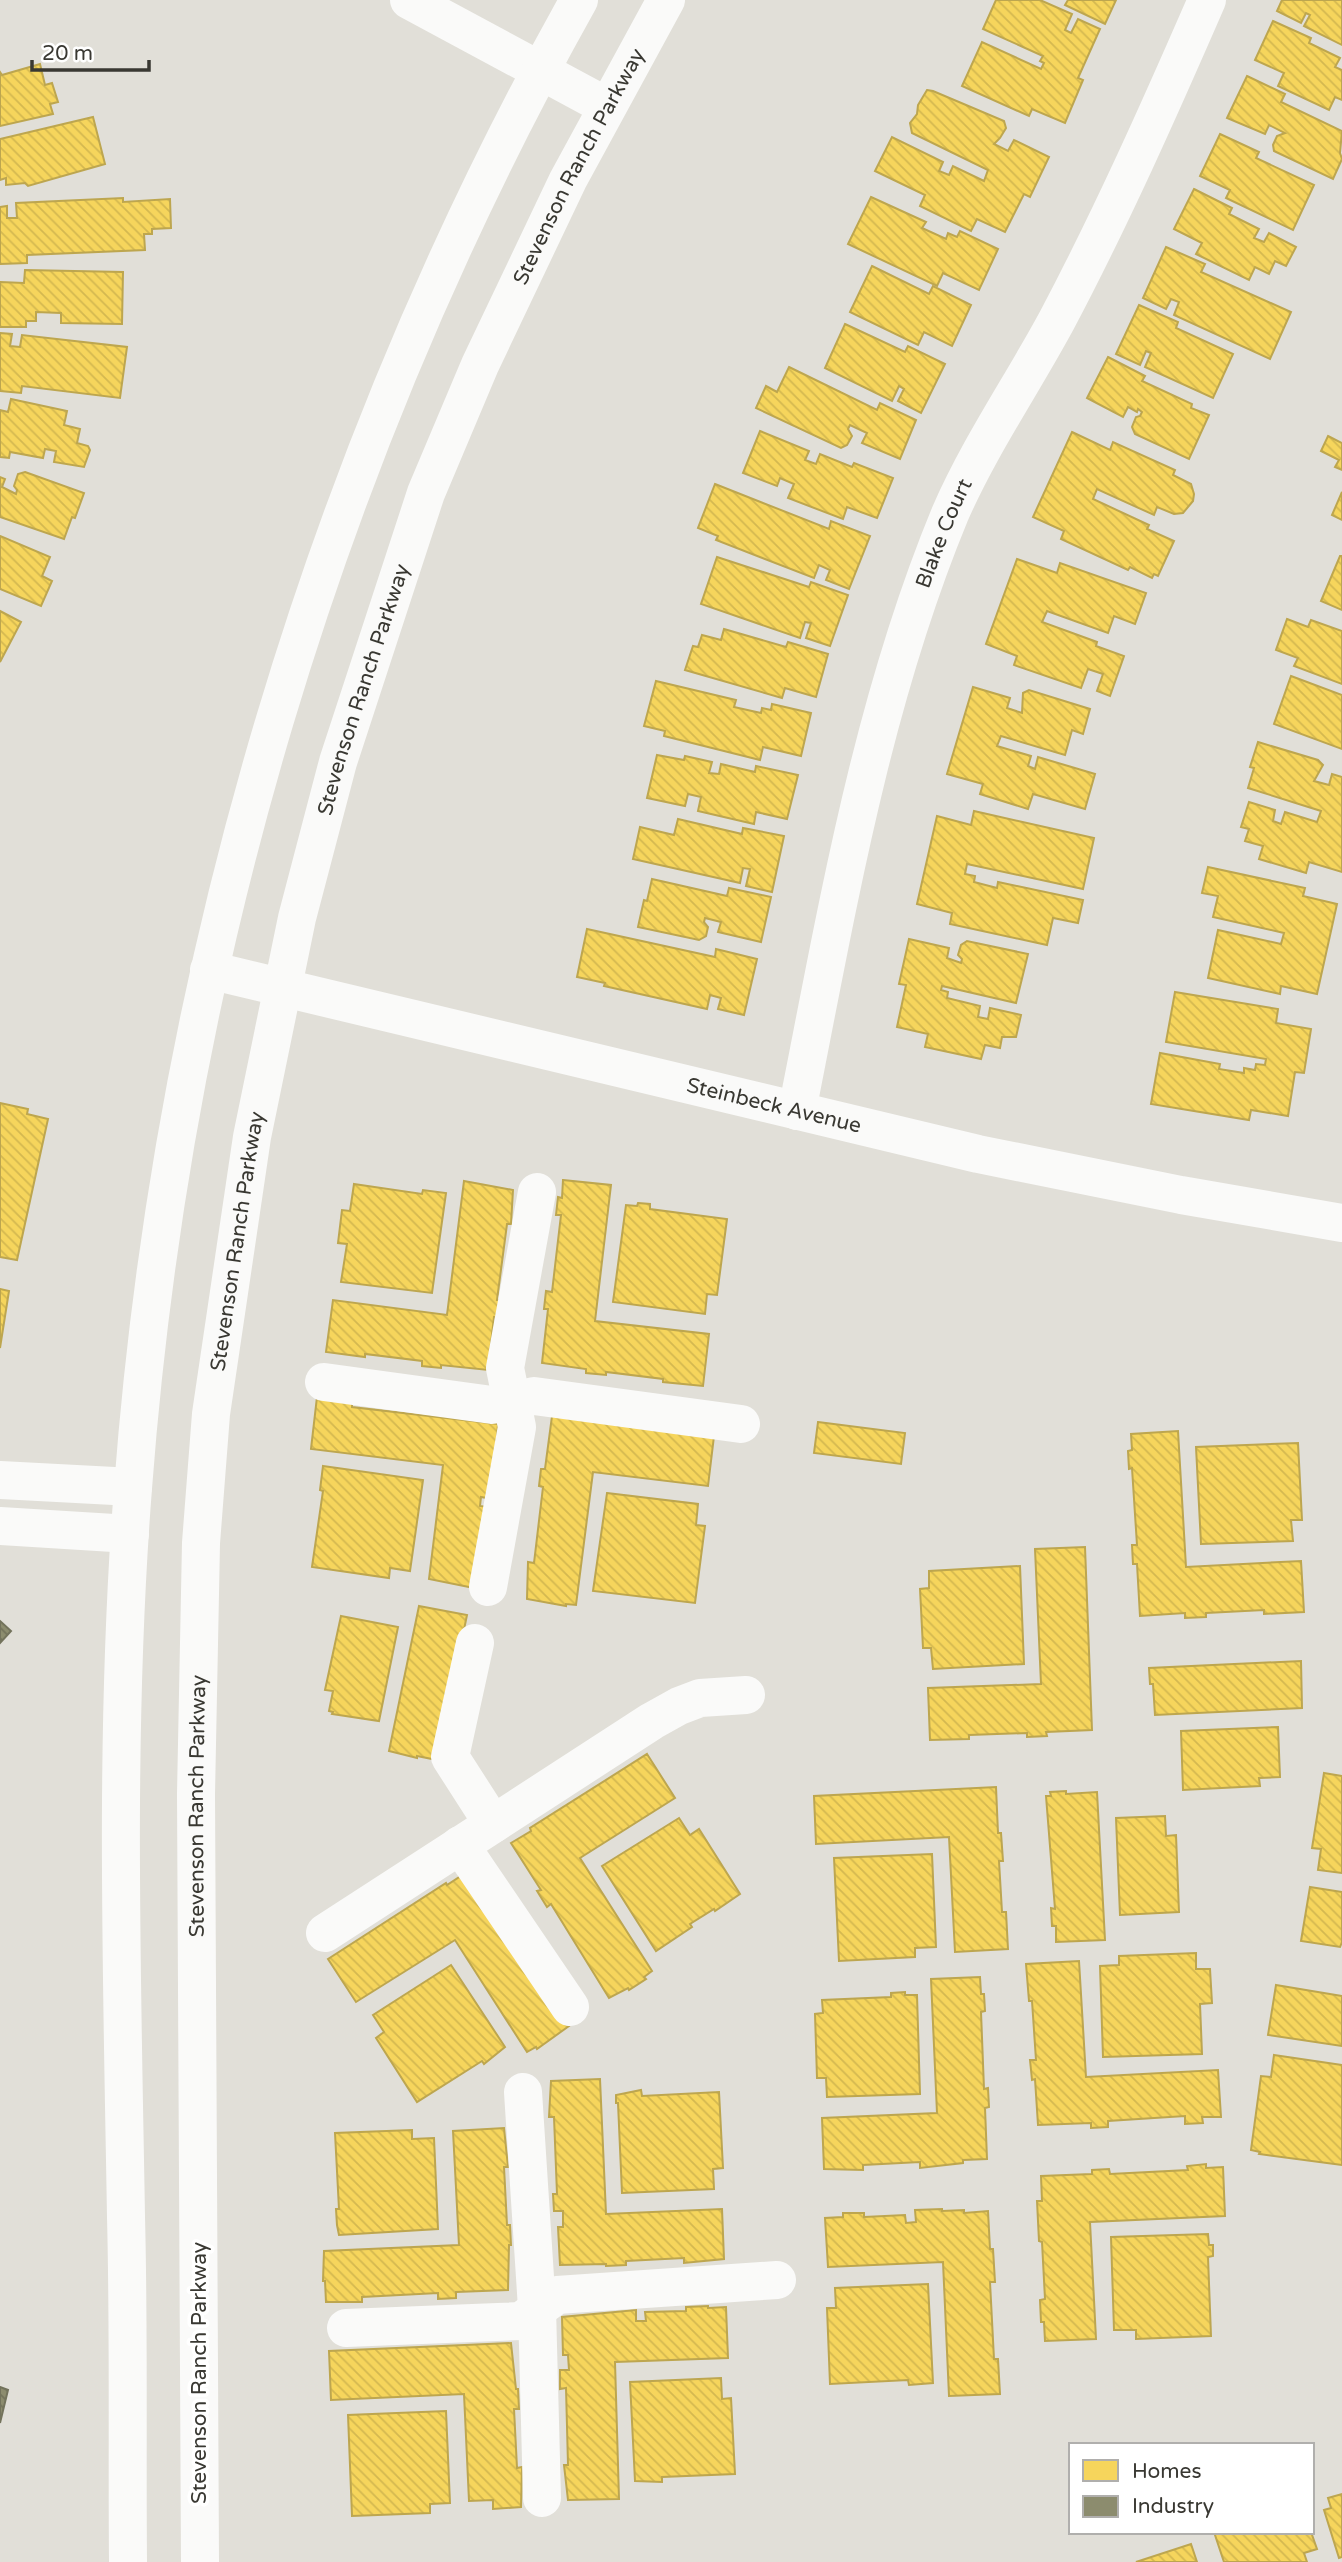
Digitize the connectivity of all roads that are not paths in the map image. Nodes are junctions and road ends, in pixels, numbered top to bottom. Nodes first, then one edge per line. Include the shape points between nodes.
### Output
1 (409, 0) edge
2 (579, 0) edge
3 (666, 0) edge
4 (1207, 0) edge
5 (540, 69) junction
6 (606, 106) junction
7 (208, 970) junction
8 (283, 989) junction
9 (797, 1111) junction
10 (537, 1192) dead end
11 (1342, 1223) edge
12 (324, 1382) dead end
13 (513, 1400) junction
14 (741, 1424) dead end
15 (0, 1480) edge
16 (133, 1487) junction
17 (0, 1526) edge
18 (131, 1534) junction
19 (488, 1587) dead end
20 (475, 1643) dead end
21 (746, 1695) dead end
22 (494, 1824) junction
23 (460, 1845) junction
24 (325, 1933) dead end
25 (570, 2007) dead end
26 (523, 2092) dead end
27 (776, 2280) dead end
28 (537, 2308) junction
29 (346, 2328) dead end
30 (542, 2498) dead end
31 (128, 2562) edge
32 (200, 2562) edge

1 - 5 main road
2 - 5 main road
3 - 6 main road, Stevenson Ranch Parkway
4 - 9 main road, Blake Court via 1090,257 951,512 917,603 883,711 851,843
5 - 6 main road
5 - 7 main road via 438,278 352,492 271,734
6 - 8 main road, Stevenson Ranch Parkway via 480,365 426,493 338,762
7 - 8 main road, Steinbeck Avenue
7 - 16 main road via 166,1202
8 - 9 main road, Steinbeck Avenue
8 - 32 main road, Stevenson Ranch Parkway via 230,1269 211,1414 201,1544 196,1794
9 - 11 main road, Steinbeck Avenue via 991,1157
10 - 13 main road via 505,1368
12 - 13 main road via 492,1405
13 - 14 main road via 534,1396
13 - 19 main road via 517,1427
15 - 16 main road
16 - 18 main road
17 - 18 main road
18 - 31 main road via 125,1606 120,1878 129,2335
20 - 22 main road via 450,1757
21 - 22 main road via 700,1698 679,1706
22 - 23 main road
23 - 24 main road
23 - 25 main road
26 - 28 main road
27 - 28 main road via 557,2295
28 - 29 main road via 521,2321
28 - 30 main road

